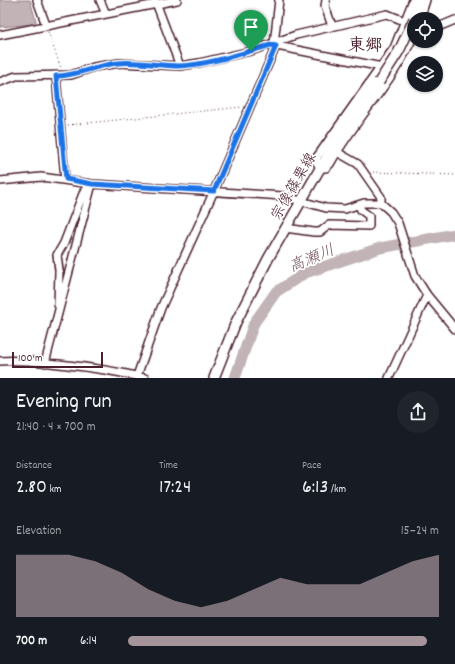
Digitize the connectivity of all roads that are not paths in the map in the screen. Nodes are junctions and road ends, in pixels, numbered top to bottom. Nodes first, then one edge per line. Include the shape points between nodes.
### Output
1 (37, 0) edge
2 (100, 0) edge
3 (177, 0) edge
4 (279, 0) edge
5 (326, 0) edge
6 (413, 0) edge
7 (420, 0) edge
8 (426, 0) edge
9 (156, 2) edge
10 (422, 12) edge
11 (106, 14) junction
12 (455, 20) edge
13 (406, 21) junction
14 (46, 25) junction
15 (443, 25) edge
16 (332, 26) junction
17 (0, 35) edge
18 (274, 45) junction
19 (408, 48) edge
20 (180, 66) junction
21 (382, 67) junction
22 (56, 76) junction
23 (0, 82) edge
24 (337, 152) junction
25 (320, 168) junction
26 (66, 179) junction
27 (0, 181) edge
28 (92, 184) junction
29 (214, 191) junction
30 (300, 202) junction
31 (381, 203) junction
32 (359, 205) junction
33 (285, 228) junction
34 (427, 295) junction
35 (58, 315) junction
36 (455, 328) edge
37 (0, 361) edge
38 (45, 363) junction
39 (143, 378) edge
40 (214, 378) edge
41 (389, 378) edge

1 - 14 street
2 - 11 street
3 - 9 street
4 - 18 street
5 - 16 street via 325,6
6 - 13 street
7 - 25 main road, 宗像篠栗線, bridge via 410,29 379,82 338,137
8 - 10 street
9 - 11 street
9 - 20 street
11 - 14 street
12 - 15 street
13 - 16 street via 387,14
13 - 21 street
14 - 17 street
16 - 18 street
18 - 20 street
18 - 21 street
18 - 29 street
19 - 24 street
20 - 22 street via 119,63 94,67 71,75
21 - 25 street via 317,157 316,161
22 - 23 street via 16,76
22 - 26 street
24 - 25 street via 326,168
24 - 31 street via 358,164 381,197
25 - 30 main road, 宗像篠栗線
26 - 27 street via 41,177
26 - 28 street
28 - 29 street
28 - 35 street
28 - 35 street via 84,191 57,255
29 - 30 street via 283,196
29 - 39 street via 161,308
30 - 32 street via 345,209
30 - 33 main road, 宗像篠栗線
31 - 32 street
31 - 34 street via 391,212 401,231 415,276
32 - 33 street via 369,216 369,226 329,225 320,232
33 - 40 main road, 宗像篠栗線 via 238,316
34 - 36 street
34 - 41 street
35 - 38 street
37 - 38 street
38 - 39 street via 122,372

